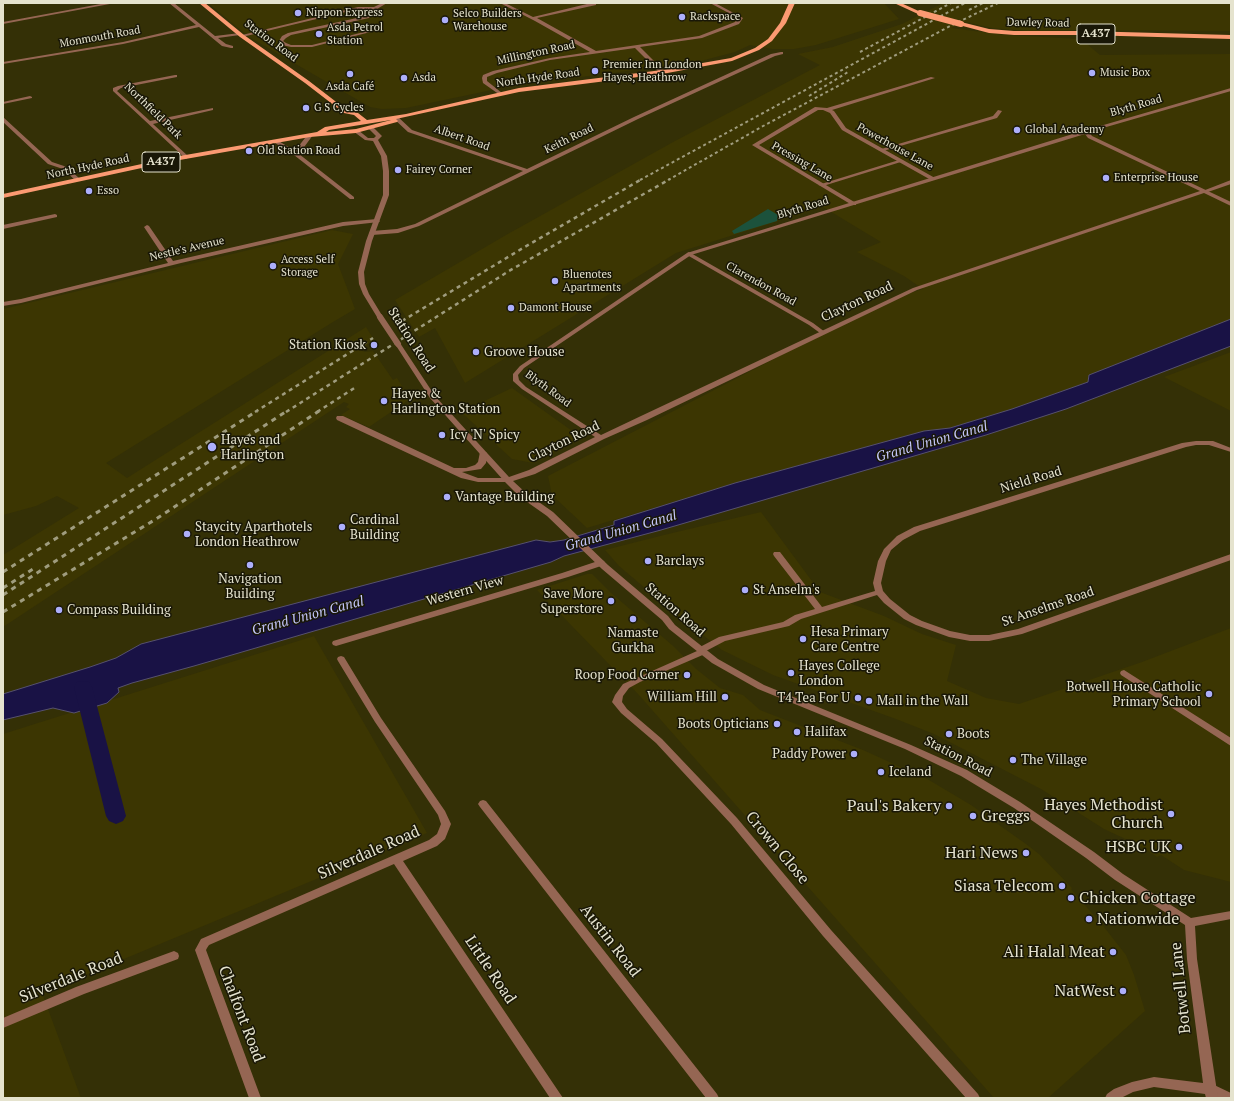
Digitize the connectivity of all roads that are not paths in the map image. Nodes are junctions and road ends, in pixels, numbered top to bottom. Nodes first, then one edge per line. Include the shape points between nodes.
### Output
1 (113, 3) edge
2 (171, 3) edge
3 (202, 3) edge
4 (385, 3) edge
5 (502, 3) edge
6 (593, 3) edge
7 (712, 3) edge
8 (792, 3) edge
9 (897, 3) edge
10 (375, 8) junction
11 (533, 18) junction
12 (3, 23) edge
13 (199, 26) junction
14 (380, 29) dead end
15 (241, 35) junction
16 (1231, 37) edge
17 (216, 38) junction
18 (636, 46) junction
19 (231, 47) dead end
20 (594, 52) junction
21 (781, 53) dead end
22 (3, 63) edge
23 (662, 72) junction
24 (175, 76) dead end
25 (934, 78) dead end
26 (1231, 89) edge
27 (500, 94) junction
28 (30, 97) dead end
29 (3, 103) edge
30 (211, 109) dead end
31 (827, 110) junction
32 (1000, 111) dead end
33 (346, 112) junction
34 (3, 119) edge
35 (396, 119) junction
36 (366, 121) junction
37 (149, 123) junction
38 (348, 124) junction
39 (371, 128) junction
40 (356, 131) junction
41 (1086, 132) junction
42 (319, 134) junction
43 (310, 135) junction
44 (376, 140) junction
45 (275, 141) junction
46 (880, 150) junction
47 (296, 154) junction
48 (186, 157) junction
49 (900, 161) junction
50 (527, 171) junction
51 (933, 179) junction
52 (78, 180) junction
53 (1231, 182) edge
54 (821, 185) junction
55 (1204, 192) junction
56 (3, 196) edge
57 (352, 198) dead end
58 (854, 204) junction
59 (1231, 204) edge
60 (55, 216) dead end
61 (377, 221) junction
62 (3, 227) edge
63 (147, 228) dead end
64 (372, 233) junction
65 (689, 254) junction
66 (171, 263) junction
67 (3, 298) edge
68 (15, 301) junction
69 (3, 304) edge
70 (822, 332) junction
71 (340, 418) dead end
72 (601, 437) junction
73 (1231, 450) edge
74 (483, 454) junction
75 (453, 470) junction
76 (508, 480) junction
77 (777, 554) dead end
78 (1231, 557) edge
79 (600, 563) junction
80 (879, 592) junction
81 (820, 610) junction
82 (336, 643) dead end
83 (701, 651) junction
84 (341, 659) dead end
85 (1124, 673) dead end
86 (1231, 743) edge
87 (483, 804) dead end
88 (396, 859) junction
89 (1231, 915) edge
90 (1190, 923) junction
91 (205, 942) joint
92 (174, 956) dead end
93 (3, 1023) edge
94 (1211, 1094) edge
95 (255, 1098) edge
96 (557, 1098) edge
97 (712, 1098) edge
98 (974, 1098) edge
99 (1111, 1098) edge
100 (1228, 1098) edge

1 - 12 street
2 - 13 street
3 - 15 main road, Station Road
4 - 10 street
5 - 11 street, Millington Road
6 - 11 street via 595,4
7 - 18 street, Millington Road via 741,18 737,23 700,37
8 - 23 main road, North Hyde Road / A437 via 779,29 770,40 757,49 720,62
9 - 16 main road, Dawley Road / A437, bridge via 920,13 988,31
10 - 14 street via 367,17 290,34 281,41 291,46 312,46
10 - 15 street via 358,8
11 - 20 street, Millington Road
13 - 17 street
13 - 22 street, Monmouth Road via 123,43
15 - 17 street
15 - 33 main road, Station Road
17 - 19 street
18 - 20 street, Millington Road
18 - 23 street
20 - 27 street, Millington Road via 544,60 485,76 485,82
21 - 50 street, Keith Road via 770,54
23 - 27 main road, North Hyde Road / A437
24 - 37 street, Northfield Park via 116,89 115,91
25 - 31 street
26 - 41 street, Blyth Road
27 - 35 main road, North Hyde Road / A437
28 - 29 street
30 - 37 street
31 - 46 street, Powerhouse Lane via 832,112 844,129
31 - 54 street, Pressing Lane via 817,108 755,145
32 - 46 street via 995,116
33 - 36 main road, Station Road via 355,113
33 - 38 main road via 344,116
34 - 52 street via 50,163 65,168
35 - 36 main road, North Hyde Road / A437
35 - 39 main road, North Hyde Road / A437
35 - 50 street, Albert Road via 410,131
36 - 38 main road, North Hyde Road / A437
36 - 39 main road, Station Road
37 - 48 street, Northfield Park
38 - 40 main road
38 - 42 main road, North Hyde Road / A437 via 326,128
39 - 40 main road, North Hyde Road / A437
39 - 44 street, Station Road via 379,136
40 - 42 main road, North Hyde Road / A437
40 - 44 street via 367,139
41 - 51 street, Blyth Road
41 - 55 street via 1090,137
42 - 43 main road, North Hyde Road / A437
43 - 45 main road, North Hyde Road / A437
43 - 47 street
44 - 61 street, Station Road via 384,156 387,186
45 - 47 street
45 - 48 main road, North Hyde Road / A437
46 - 49 street, Powerhouse Lane
47 - 57 street
48 - 52 main road, North Hyde Road / A437
49 - 51 street, Powerhouse Lane
49 - 54 street
50 - 64 street, Keith Road via 417,225 398,231
51 - 58 street, Blyth Road
52 - 56 main road, North Hyde Road / A437
53 - 55 street, Clayton Road
54 - 58 street, Pressing Lane
55 - 59 street
55 - 70 street, Clayton Road via 915,288
58 - 65 street, Blyth Road
60 - 62 street
61 - 64 street, Station Road
61 - 66 street, Nestle's Avenue via 343,224
63 - 66 street
64 - 74 street, Station Road, bridge via 361,272 366,294 428,392
65 - 70 street, Clarendon Road
65 - 72 street, Blyth Road via 522,367 515,375 516,381 524,388
66 - 68 street, Nestle's Avenue
67 - 68 street
68 - 69 street, Nestle's Avenue
70 - 72 street, Clayton Road
71 - 75 street, Clayton Road
72 - 76 street, Clayton Road via 532,472
73 - 80 street, Nield Road via 1210,443 1185,445 917,529 900,538 888,549 880,568 877,583
74 - 75 street via 482,463 478,466 466,470
74 - 76 street, Station Road
75 - 76 street, Clayton Road via 478,480
76 - 79 street, Station Road via 523,495 550,514
77 - 81 street
78 - 80 street, St Anselms Road via 1019,632 998,637 970,638 930,628 900,611
79 - 82 street, Western View
79 - 83 street, Station Road
80 - 81 street
81 - 83 street via 780,626 722,640
83 - 90 street, Station Road via 730,671 761,687 908,747 964,773
83 - 98 street, Crown Close via 626,686 617,702 734,821 827,933
84 - 88 street, Silverdale Road via 446,824 441,836 433,843
85 - 86 street
87 - 97 street, Austin Road
88 - 91 street, Silverdale Road
88 - 96 street, Little Road
89 - 90 street, Botwell Lane
90 - 94 street, Botwell Lane via 1192,959
91 - 95 street, Chalfont Road via 200,950
92 - 93 street, Silverdale Road via 80,990
94 - 99 street via 1154,1082 1132,1087
94 - 100 street

